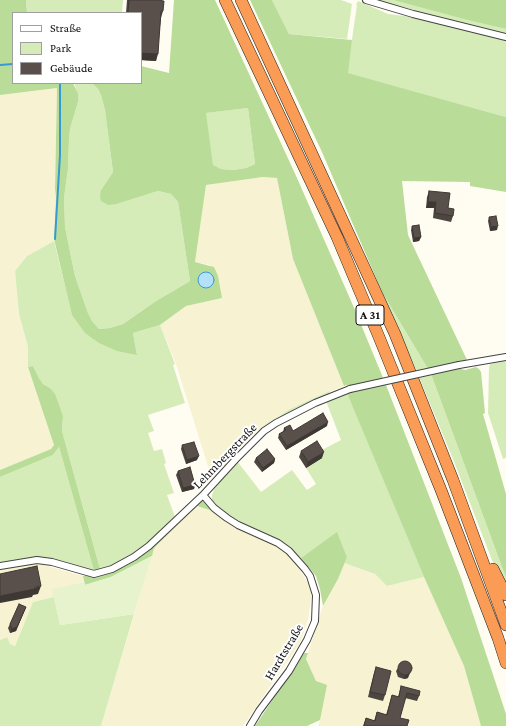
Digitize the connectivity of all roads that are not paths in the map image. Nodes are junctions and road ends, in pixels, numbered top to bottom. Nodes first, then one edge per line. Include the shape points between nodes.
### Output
1 (225, 0) edge
2 (241, 0) edge
3 (366, 0) edge
4 (506, 37) edge
5 (506, 356) edge
6 (453, 480) junction
7 (203, 495) junction
8 (0, 566) edge
9 (506, 595) edge
10 (506, 625) edge
11 (506, 663) edge
12 (250, 726) edge

1 - 11 highway, A 31 via 333,230 379,336 441,490
2 - 6 highway, A 31 via 394,334
3 - 4 street
5 - 7 street, Lehmbergstraße, bridge via 350,388 315,403 264,431
6 - 9 highway
6 - 10 highway, A 31
7 - 8 street, Lehmbergstraße via 149,546 112,569 94,574 37,560
7 - 12 street, Hardtstraße via 227,518 289,551 310,576 316,595 315,620 307,640 289,671

